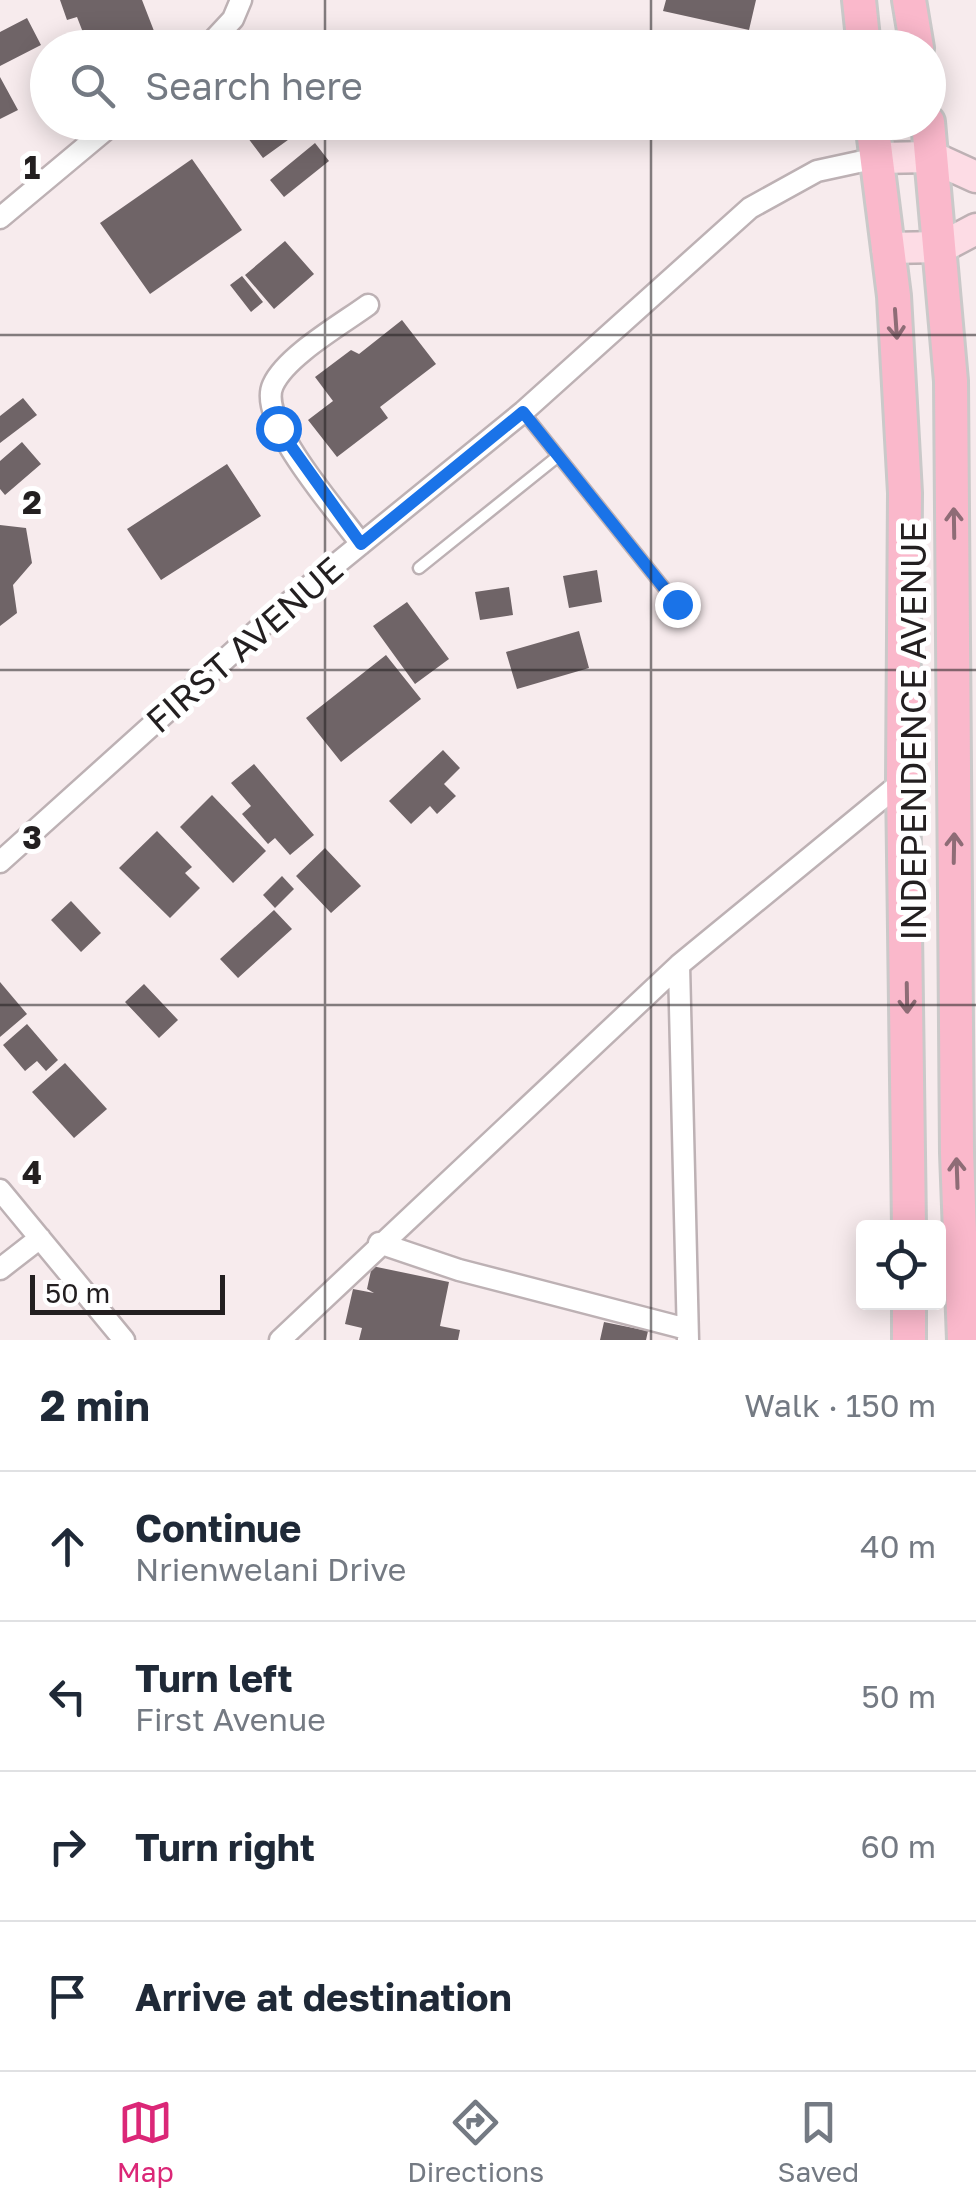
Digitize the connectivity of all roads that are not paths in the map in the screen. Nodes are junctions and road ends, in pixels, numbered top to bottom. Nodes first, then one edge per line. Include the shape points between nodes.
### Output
1 (240, 0) edge
2 (859, 0) edge
3 (909, 0) edge
4 (222, 30) edge
5 (862, 30) edge
6 (914, 30) edge
7 (93, 140) edge
8 (874, 140) edge
9 (930, 140) edge
10 (932, 157) junction
11 (877, 158) junction
12 (976, 176) edge
13 (0, 218) edge
14 (976, 230) edge
15 (942, 247) junction
16 (886, 248) junction
17 (368, 304) dead end
18 (523, 412) junction
19 (557, 457) junction
20 (361, 544) junction
21 (419, 568) dead end
22 (677, 604) dead end
23 (903, 781) junction
24 (0, 862) edge
25 (679, 965) junction
26 (0, 1190) edge
27 (909, 1220) edge
28 (40, 1238) junction
29 (379, 1242) junction
30 (0, 1269) edge
31 (909, 1310) edge
32 (688, 1335) edge
33 (124, 1340) edge
34 (280, 1340) edge
35 (909, 1340) edge
36 (964, 1340) edge

1 - 4 street
2 - 5 main road
3 - 6 main road
7 - 13 street
8 - 11 main road, INDEPENDENCE AVENUE
9 - 10 main road, INDEPENDENCE AVENUE
10 - 11 street
10 - 12 street
10 - 15 main road, INDEPENDENCE AVENUE
11 - 16 main road, INDEPENDENCE AVENUE
11 - 18 street, FIRST AVENUE via 817,171 750,208
14 - 15 street
15 - 16 street
36 -> 15 main road, INDEPENDENCE AVENUE via 956,1153 953,456
16 -> 23 main road, INDEPENDENCE AVENUE via 905,493
17 - 20 street via 284,368 271,388 270,405 278,428
18 - 19 lane
18 - 20 street, FIRST AVENUE
19 - 21 lane
19 - 22 lane
20 - 24 street, FIRST AVENUE
23 - 25 street
23 -> 27 main road, INDEPENDENCE AVENUE
25 - 29 street
25 - 32 street
26 - 28 street
28 - 30 street
28 - 33 street
29 - 32 street
29 - 34 street
31 - 35 main road

